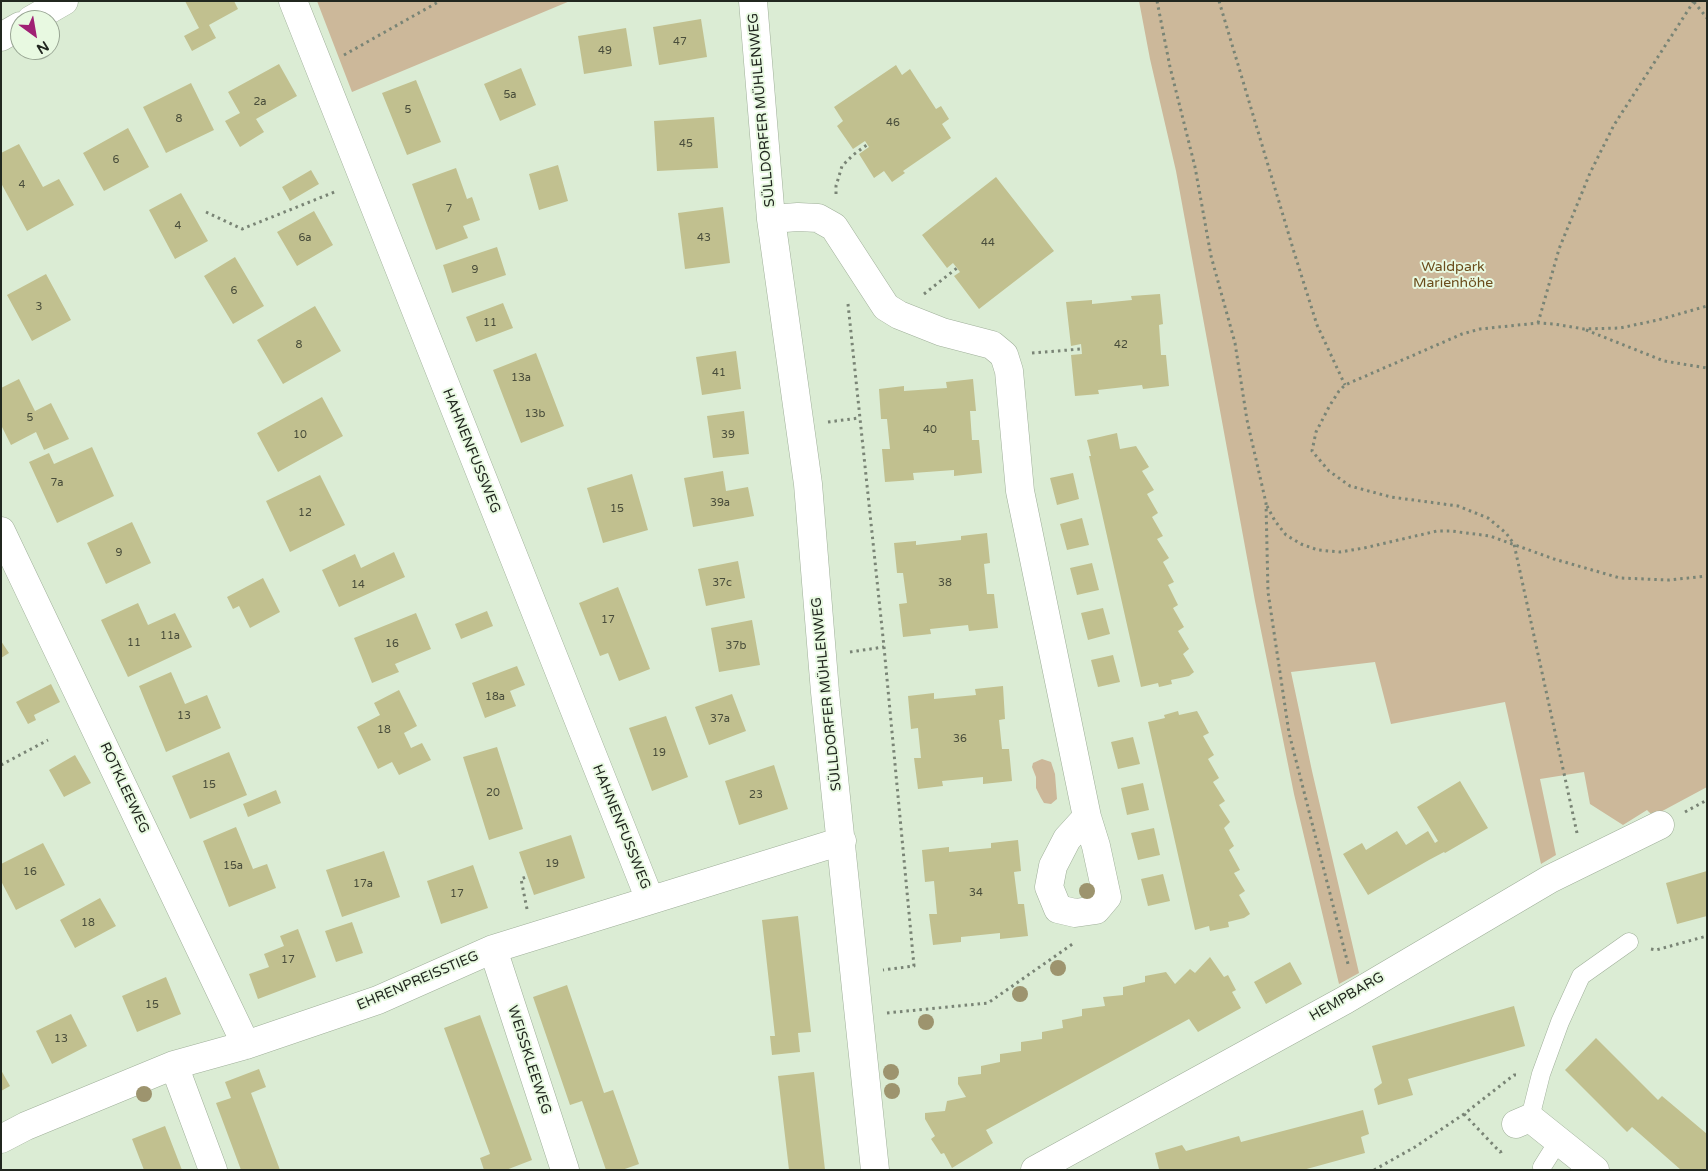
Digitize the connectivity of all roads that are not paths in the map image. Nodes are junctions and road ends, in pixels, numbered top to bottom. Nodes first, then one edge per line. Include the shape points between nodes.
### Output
1 (64, 1) edge
2 (294, 1) edge
3 (753, 1) edge
4 (48, 10) edge
5 (771, 219) junction
6 (1, 531) edge
7 (1087, 817) junction
8 (1660, 826) dead end
9 (842, 841) junction
10 (650, 900) junction
11 (1629, 942) dead end
12 (493, 949) junction
13 (246, 1045) junction
14 (174, 1065) junction
15 (1523, 1121) joint
16 (1, 1139) edge
17 (1559, 1140) junction
18 (1542, 1168) dead end
19 (213, 1170) edge
20 (565, 1170) edge
21 (876, 1170) edge
22 (1035, 1170) edge
23 (1595, 1170) edge

1 - 4 street
2 - 10 street, HAHNENFUSSWEG
3 - 5 street, SÜLLDORFER MÜHLENWEG
5 - 7 street, SÜLLDORFER MÜHLENWEG via 818,218 834,227 886,307 942,332 992,345 1004,355 1009,371 1020,491
5 - 9 street, SÜLLDORFER MÜHLENWEG via 808,484 825,692
6 - 13 street, ROTKLEEWEG
7 - 7 street via 1107,897 1096,910 1075,913 1058,909 1049,887 1053,866 1067,839
8 - 22 street, HEMPBARG via 1550,879 1355,994
9 - 10 street, EHRENPREISSTIEG
9 - 21 street, SÜLLDORFER MÜHLENWEG
10 - 12 street, EHRENPREISSTIEG
11 - 15 lane via 1581,976
12 - 13 street, EHRENPREISSTIEG via 378,1000
12 - 20 street, WEISSKLEEWEG
13 - 14 street, EHRENPREISSTIEG
14 - 16 street, EHRENPREISSTIEG
14 - 19 street
15 - 17 street
17 - 18 lane
17 - 23 street

